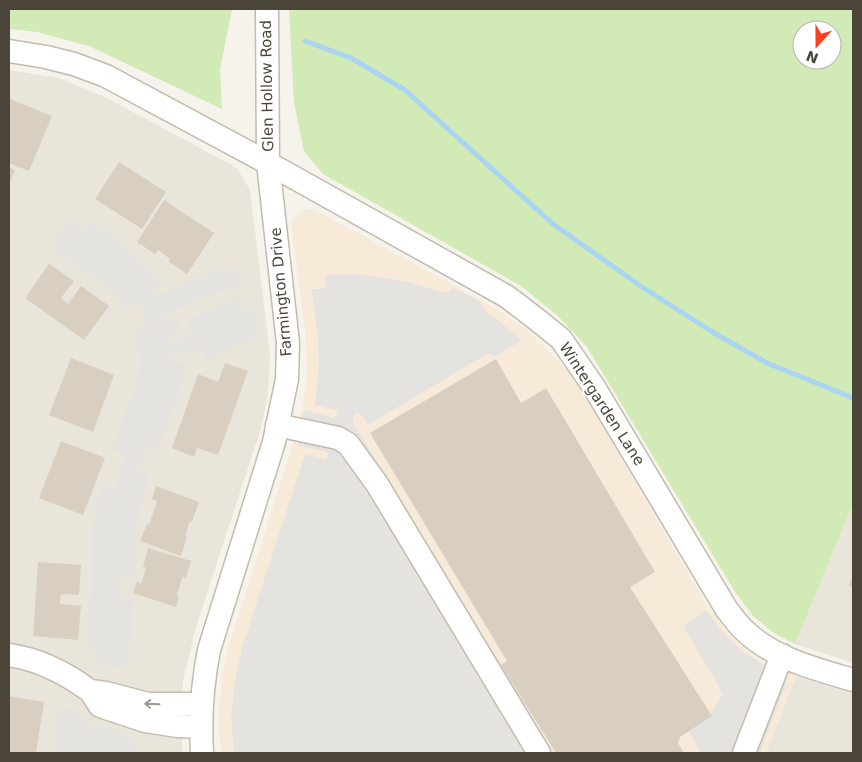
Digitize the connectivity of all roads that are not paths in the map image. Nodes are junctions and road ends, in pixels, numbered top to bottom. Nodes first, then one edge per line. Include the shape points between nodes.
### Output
1 (267, 9) edge
2 (9, 51) edge
3 (268, 163) junction
4 (277, 425) junction
5 (782, 655) junction
6 (9, 656) edge
7 (853, 680) edge
8 (90, 691) junction
9 (201, 704) junction
10 (200, 727) junction
11 (202, 753) edge
12 (539, 753) edge
13 (744, 753) edge

1 - 3 street, Glen Hollow Road
2 - 3 street via 46,56 106,76
3 - 4 street, Farmington Drive via 288,343 287,379
3 - 5 street, Wintergarden Lane via 506,296 560,339 594,387 727,610 745,631
4 - 9 street, Farmington Drive via 209,650
4 - 12 street via 338,438 348,444 377,484
5 - 7 street, Wintergarden Lane via 802,665
5 - 13 street
6 - 8 street via 37,662
9 -> 8 street via 148,704
8 - 10 street via 100,706 146,721
9 - 10 street, Farmington Drive
10 - 11 street, Farmington Drive

